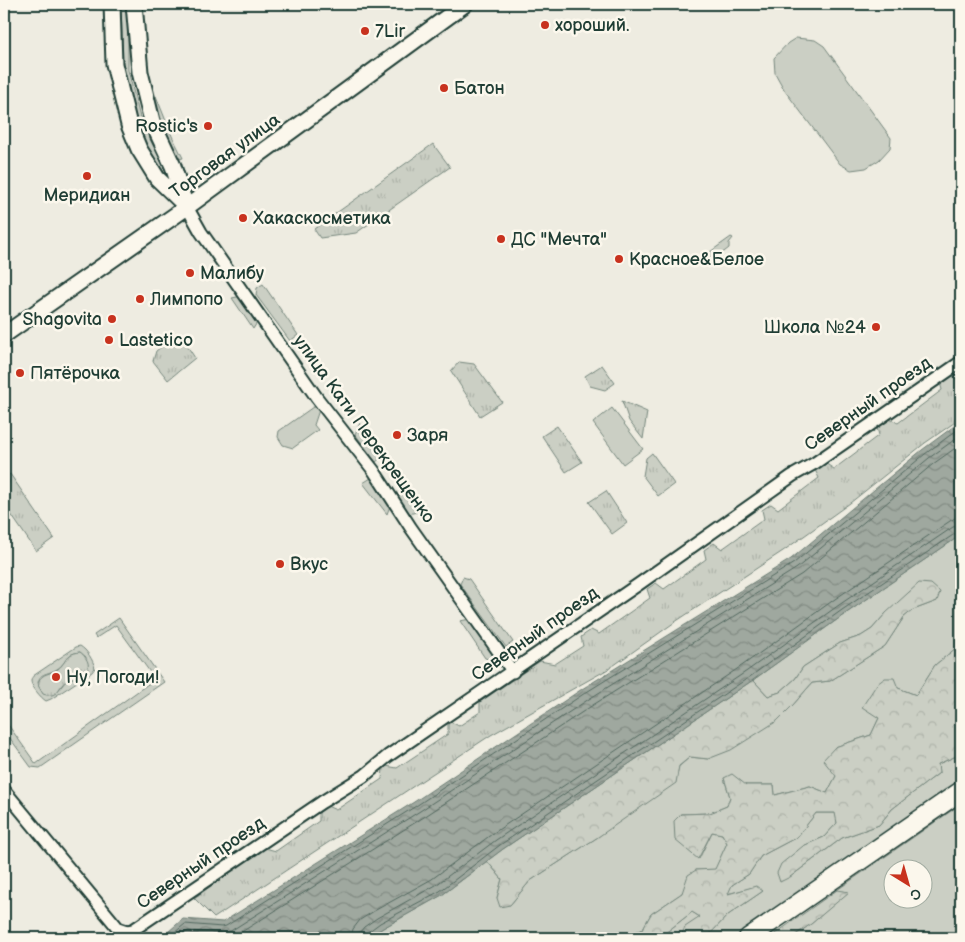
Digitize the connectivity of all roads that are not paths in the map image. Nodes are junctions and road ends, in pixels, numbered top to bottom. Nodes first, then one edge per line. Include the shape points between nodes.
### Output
1 (112, 4) edge
2 (134, 4) edge
3 (466, 4) edge
4 (186, 207) junction
5 (4, 335) edge
6 (961, 362) edge
7 (513, 672) junction
8 (4, 790) edge
9 (961, 791) edge
10 (748, 938) edge

1 - 4 street, улица Кати Перекрещенко via 114,64 129,125 157,178
2 - 4 street, улица Кати Перекрещенко via 140,72 152,121 173,166
3 - 4 street, Торговая улица
4 - 5 street, Торговая улица
4 - 7 street, улица Кати Перекрещенко via 311,390 374,471
6 - 7 street, Северный проезд
7 - 8 street, Северный проезд via 388,756 364,776 127,932 108,917
9 - 10 main road

